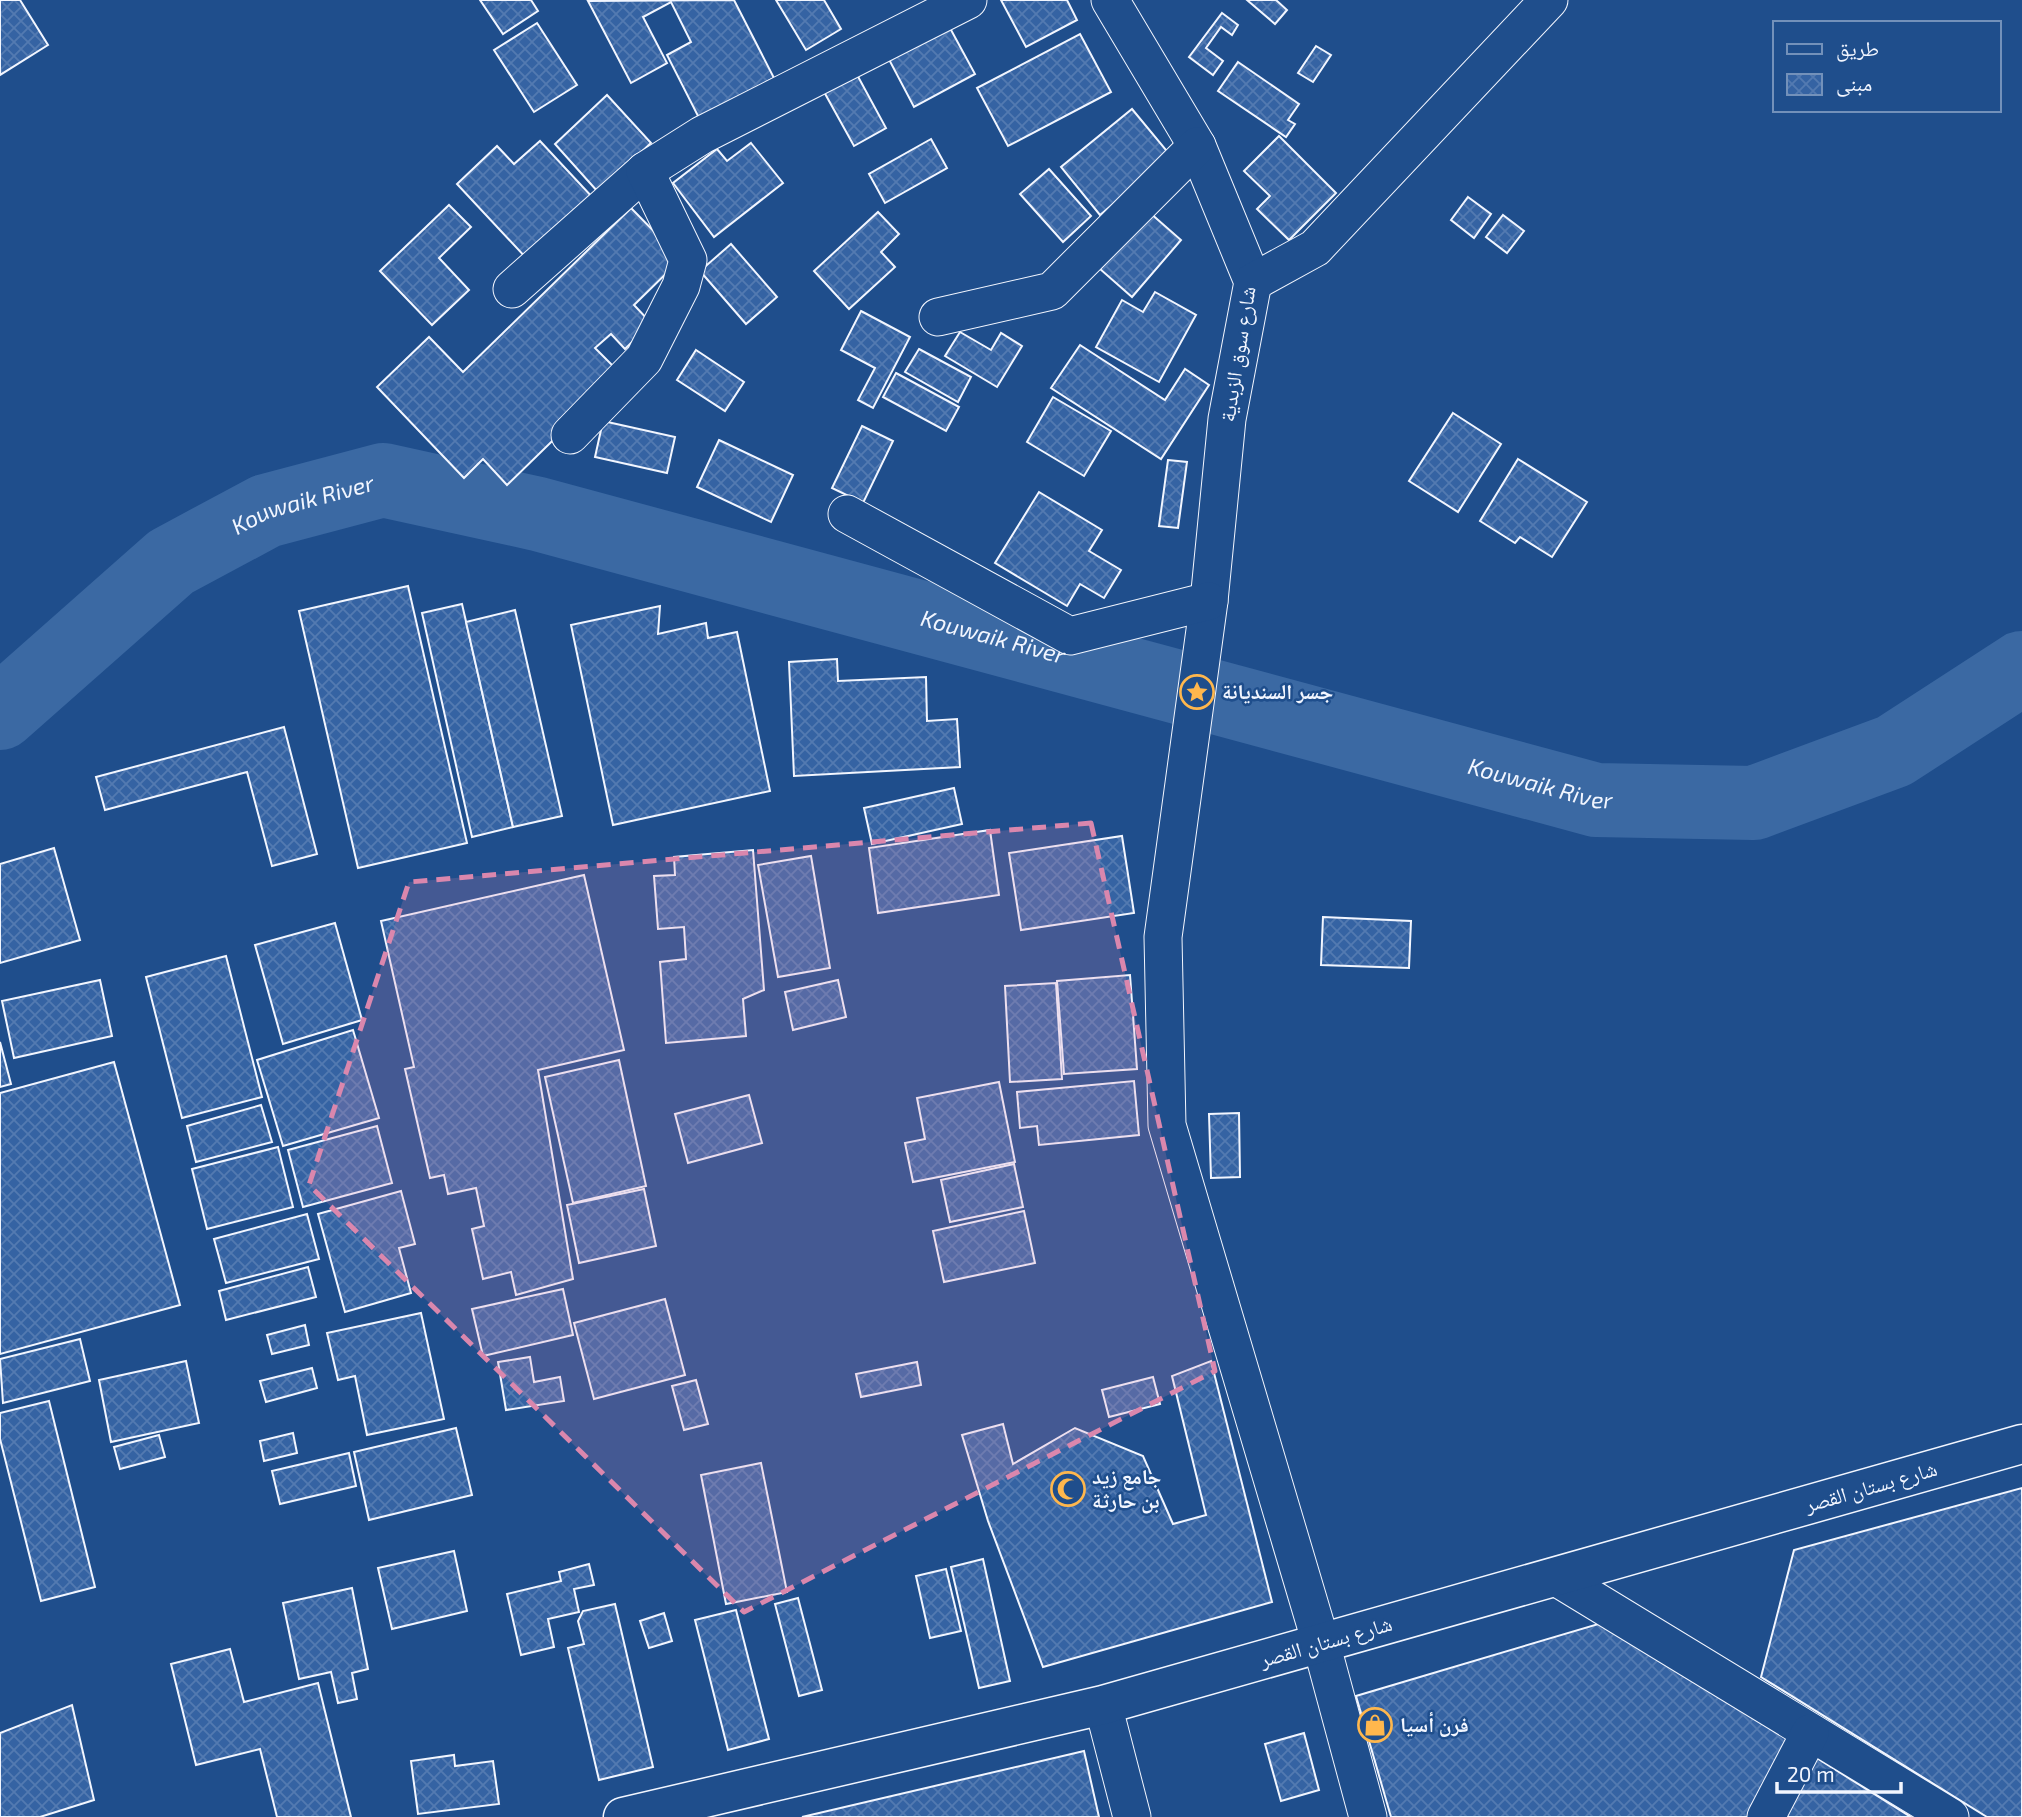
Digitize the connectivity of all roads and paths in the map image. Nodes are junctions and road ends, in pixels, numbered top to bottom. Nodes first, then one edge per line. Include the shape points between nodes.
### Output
1 (968, 0) edge
2 (1110, 0) edge
3 (1549, 0) edge
4 (1197, 146) junction
5 (645, 171) junction
6 (1253, 282) junction
7 (512, 289) dead end
8 (938, 317) dead end
9 (570, 435) dead end
10 (847, 514) dead end
11 (1209, 601) junction
12 (2022, 1444) edge
13 (1556, 1577) junction
14 (1321, 1643) junction
15 (1103, 1705) junction
16 (1810, 1733) junction
17 (624, 1817) edge
18 (1132, 1817) edge
19 (1368, 1817) edge
20 (1766, 1817) edge
21 (1950, 1817) edge

1 - 5 street via 702,135
2 - 4 street, شارع سوق الزبدية
3 - 6 street via 1315,248
4 - 6 street, شارع سوق الزبدية
4 - 8 street via 1052,291
5 - 7 street
5 - 9 street via 688,260 681,286 644,359
6 - 11 street, شارع سوق الزبدية via 1227,419
10 - 11 street via 1070,636
11 - 14 street, شارع سوق الزبدية via 1163,937 1167,1125
12 - 13 main road, شارع بستان القصر
13 - 14 main road, شارع بستان القصر
13 - 16 street
14 - 15 main road, شارع بستان القصر
14 - 19 street, شارع سوق الزبدية
15 - 17 main road, شارع بستان القصر
15 - 18 street
16 - 20 street
16 - 21 street

